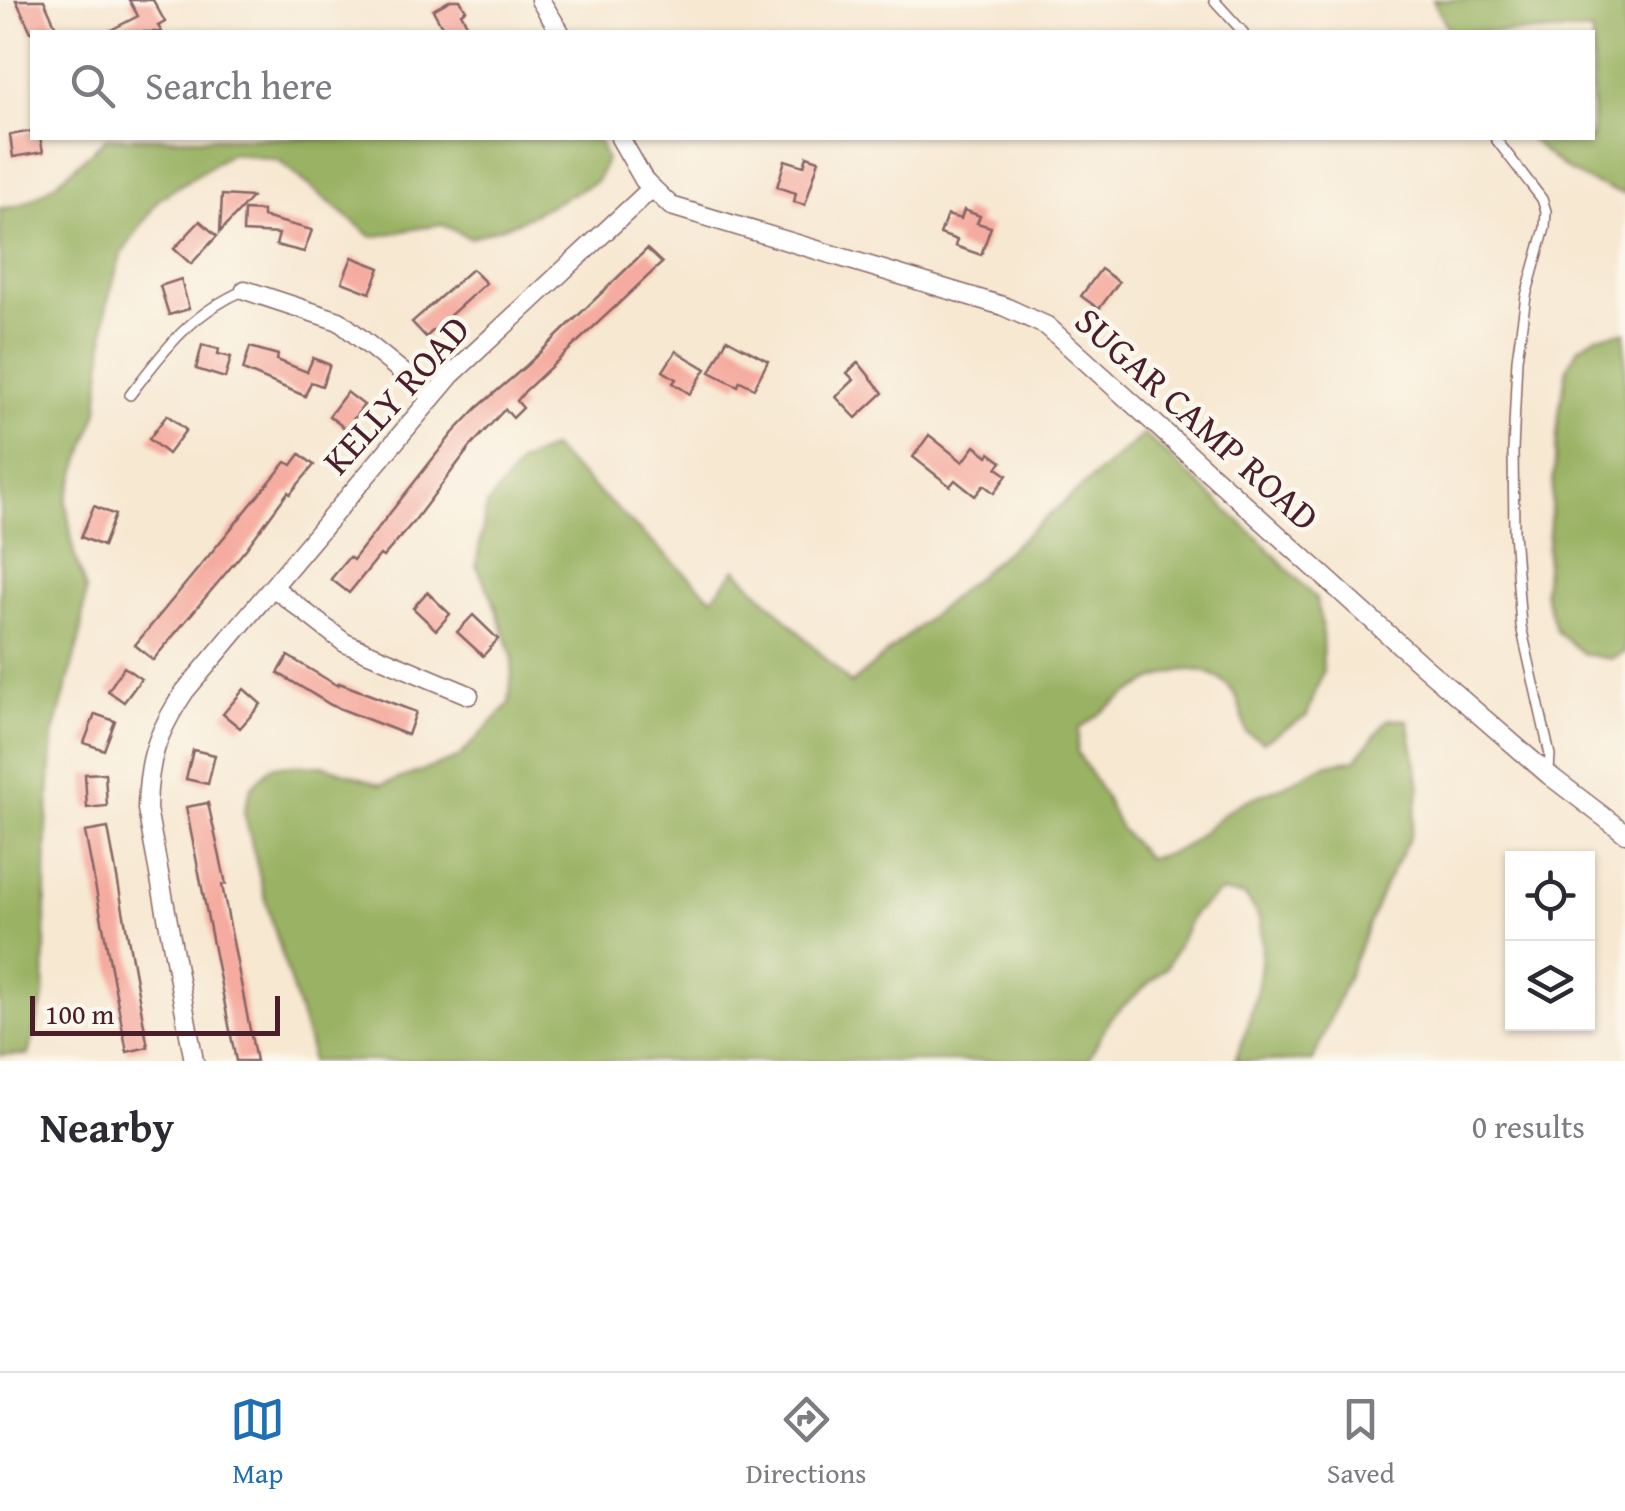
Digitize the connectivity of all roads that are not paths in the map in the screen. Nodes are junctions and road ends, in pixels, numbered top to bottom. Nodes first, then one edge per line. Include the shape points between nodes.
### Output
1 (540, 0) edge
2 (1214, 0) edge
3 (559, 30) edge
4 (1241, 30) edge
5 (621, 140) edge
6 (1497, 140) edge
7 (651, 189) junction
8 (245, 290) joint
9 (130, 395) dead end
10 (432, 396) junction
11 (274, 588) junction
12 (469, 694) dead end
13 (1549, 775) junction
14 (1625, 833) edge
15 (194, 1061) edge

1 - 3 street
2 - 4 lane
5 - 7 street, SUGAR CAMP ROAD
6 - 13 lane via 1546,211 1519,343 1514,532 1521,626
7 - 10 street, KELLY ROAD
7 - 13 street, SUGAR CAMP ROAD via 671,206 1003,306 1047,326
8 - 9 lane via 216,302 172,339
8 - 10 street via 339,321
10 - 11 street, KELLY ROAD
11 - 12 street via 345,644
11 - 15 street, KELLY ROAD via 164,723 148,772 151,836
13 - 14 street, SUGAR CAMP ROAD

